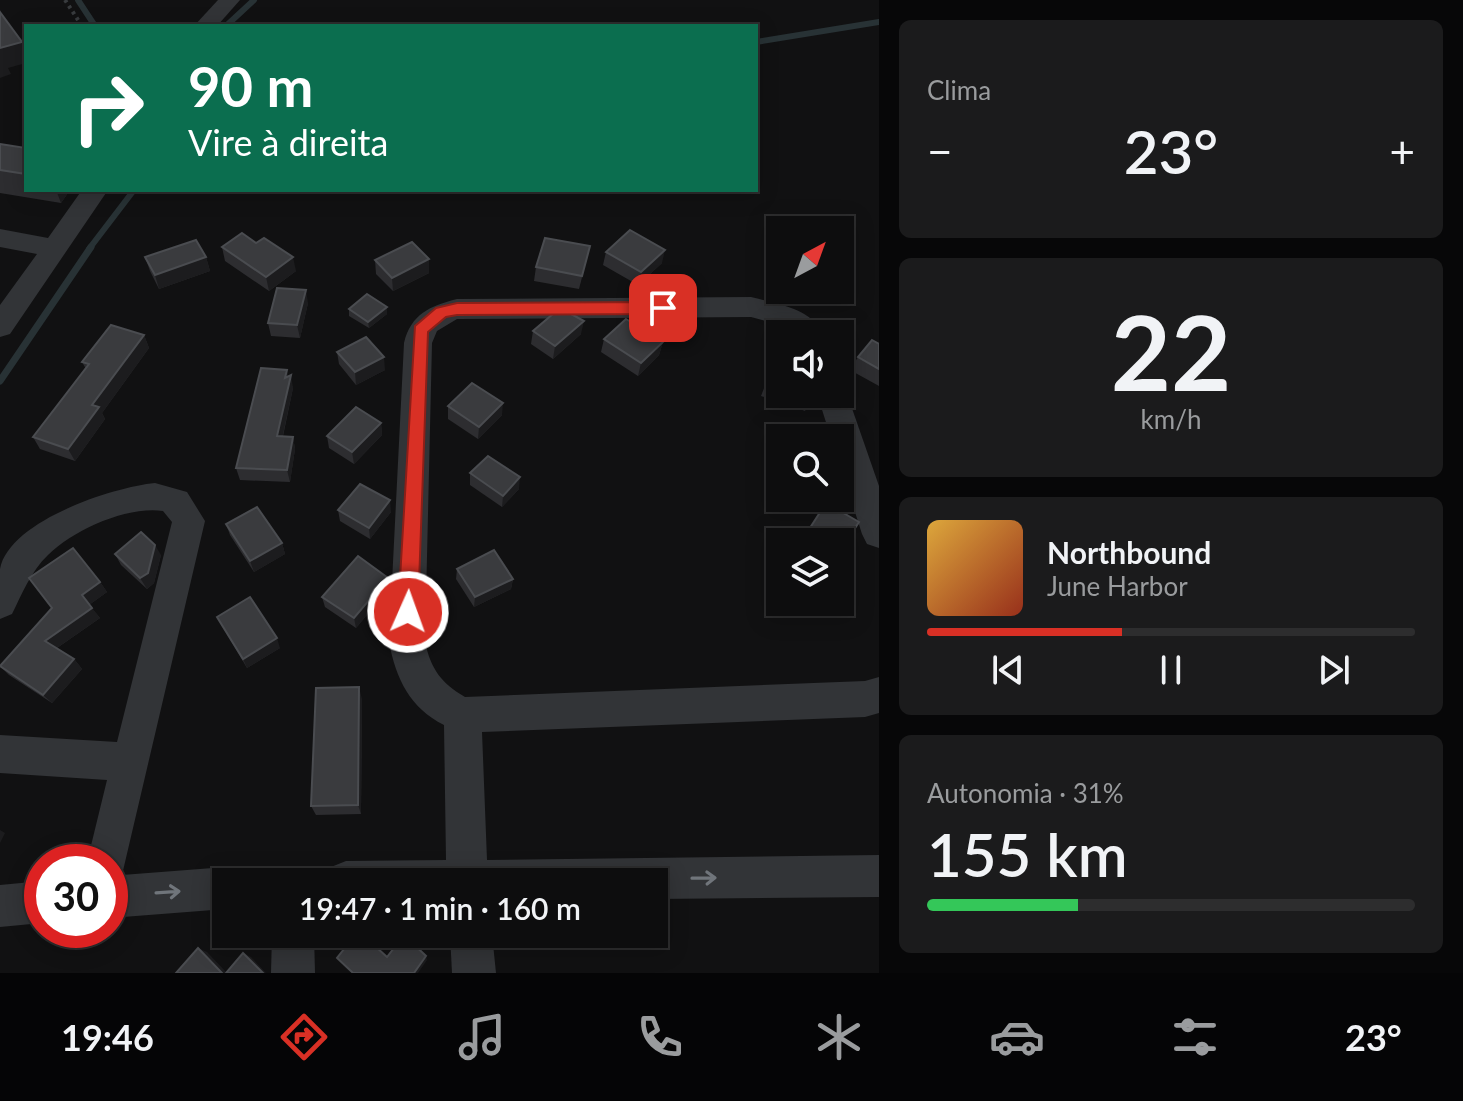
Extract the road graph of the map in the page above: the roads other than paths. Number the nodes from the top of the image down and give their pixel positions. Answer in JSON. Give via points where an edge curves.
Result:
{"nodes":[{"id":1,"x":230,"y":0,"type":"edge"},
{"id":2,"x":207,"y":24,"type":"edge"},
{"id":3,"x":94,"y":192,"type":"edge"},
{"id":4,"x":0,"y":238,"type":"edge"},
{"id":5,"x":55,"y":248,"type":"junction"},
{"id":6,"x":793,"y":320,"type":"edge"},
{"id":7,"x":0,"y":327,"type":"edge"},
{"id":8,"x":837,"y":408,"type":"edge"},
{"id":9,"x":879,"y":534,"type":"edge"},
{"id":10,"x":0,"y":603,"type":"edge"},
{"id":11,"x":879,"y":695,"type":"edge"},
{"id":12,"x":463,"y":715,"type":"junction"},
{"id":13,"x":0,"y":754,"type":"edge"},
{"id":14,"x":131,"y":762,"type":"junction"},
{"id":15,"x":111,"y":844,"type":"edge"},
{"id":16,"x":467,"y":868,"type":"edge"},
{"id":17,"x":879,"y":876,"type":"edge"},
{"id":18,"x":668,"y":879,"type":"edge"},
{"id":19,"x":212,"y":889,"type":"edge"},
{"id":20,"x":128,"y":896,"type":"edge"},
{"id":21,"x":24,"y":904,"type":"edge"},
{"id":22,"x":0,"y":906,"type":"edge"},
{"id":23,"x":293,"y":948,"type":"edge"},
{"id":24,"x":472,"y":948,"type":"edge"},
{"id":25,"x":293,"y":973,"type":"edge"},
{"id":26,"x":474,"y":973,"type":"edge"}],
"edges":[{"from":1,"to":2,"type":"street"},
{"from":3,"to":5,"type":"street"},
{"from":4,"to":5,"type":"street"},
{"from":5,"to":7,"type":"street"},
{"from":6,"to":12,"type":"street","via":[[751,307],[457,309],[441,312],[420,330],[407,642],[418,683],[438,703]]},
{"from":8,"to":9,"type":"street"},
{"from":10,"to":14,"type":"street","via":[[24,560],[56,531],[147,495],[169,498],[182,508],[189,521]]},
{"from":11,"to":12,"type":"street"},
{"from":12,"to":16,"type":"street"},
{"from":13,"to":14,"type":"street"},
{"from":14,"to":15,"type":"street"},
{"from":18,"to":17,"type":"street","one_way":true},
{"from":20,"to":19,"type":"street","one_way":true},
{"from":21,"to":22,"type":"street"},
{"from":23,"to":25,"type":"street"},
{"from":24,"to":26,"type":"street"}]}
